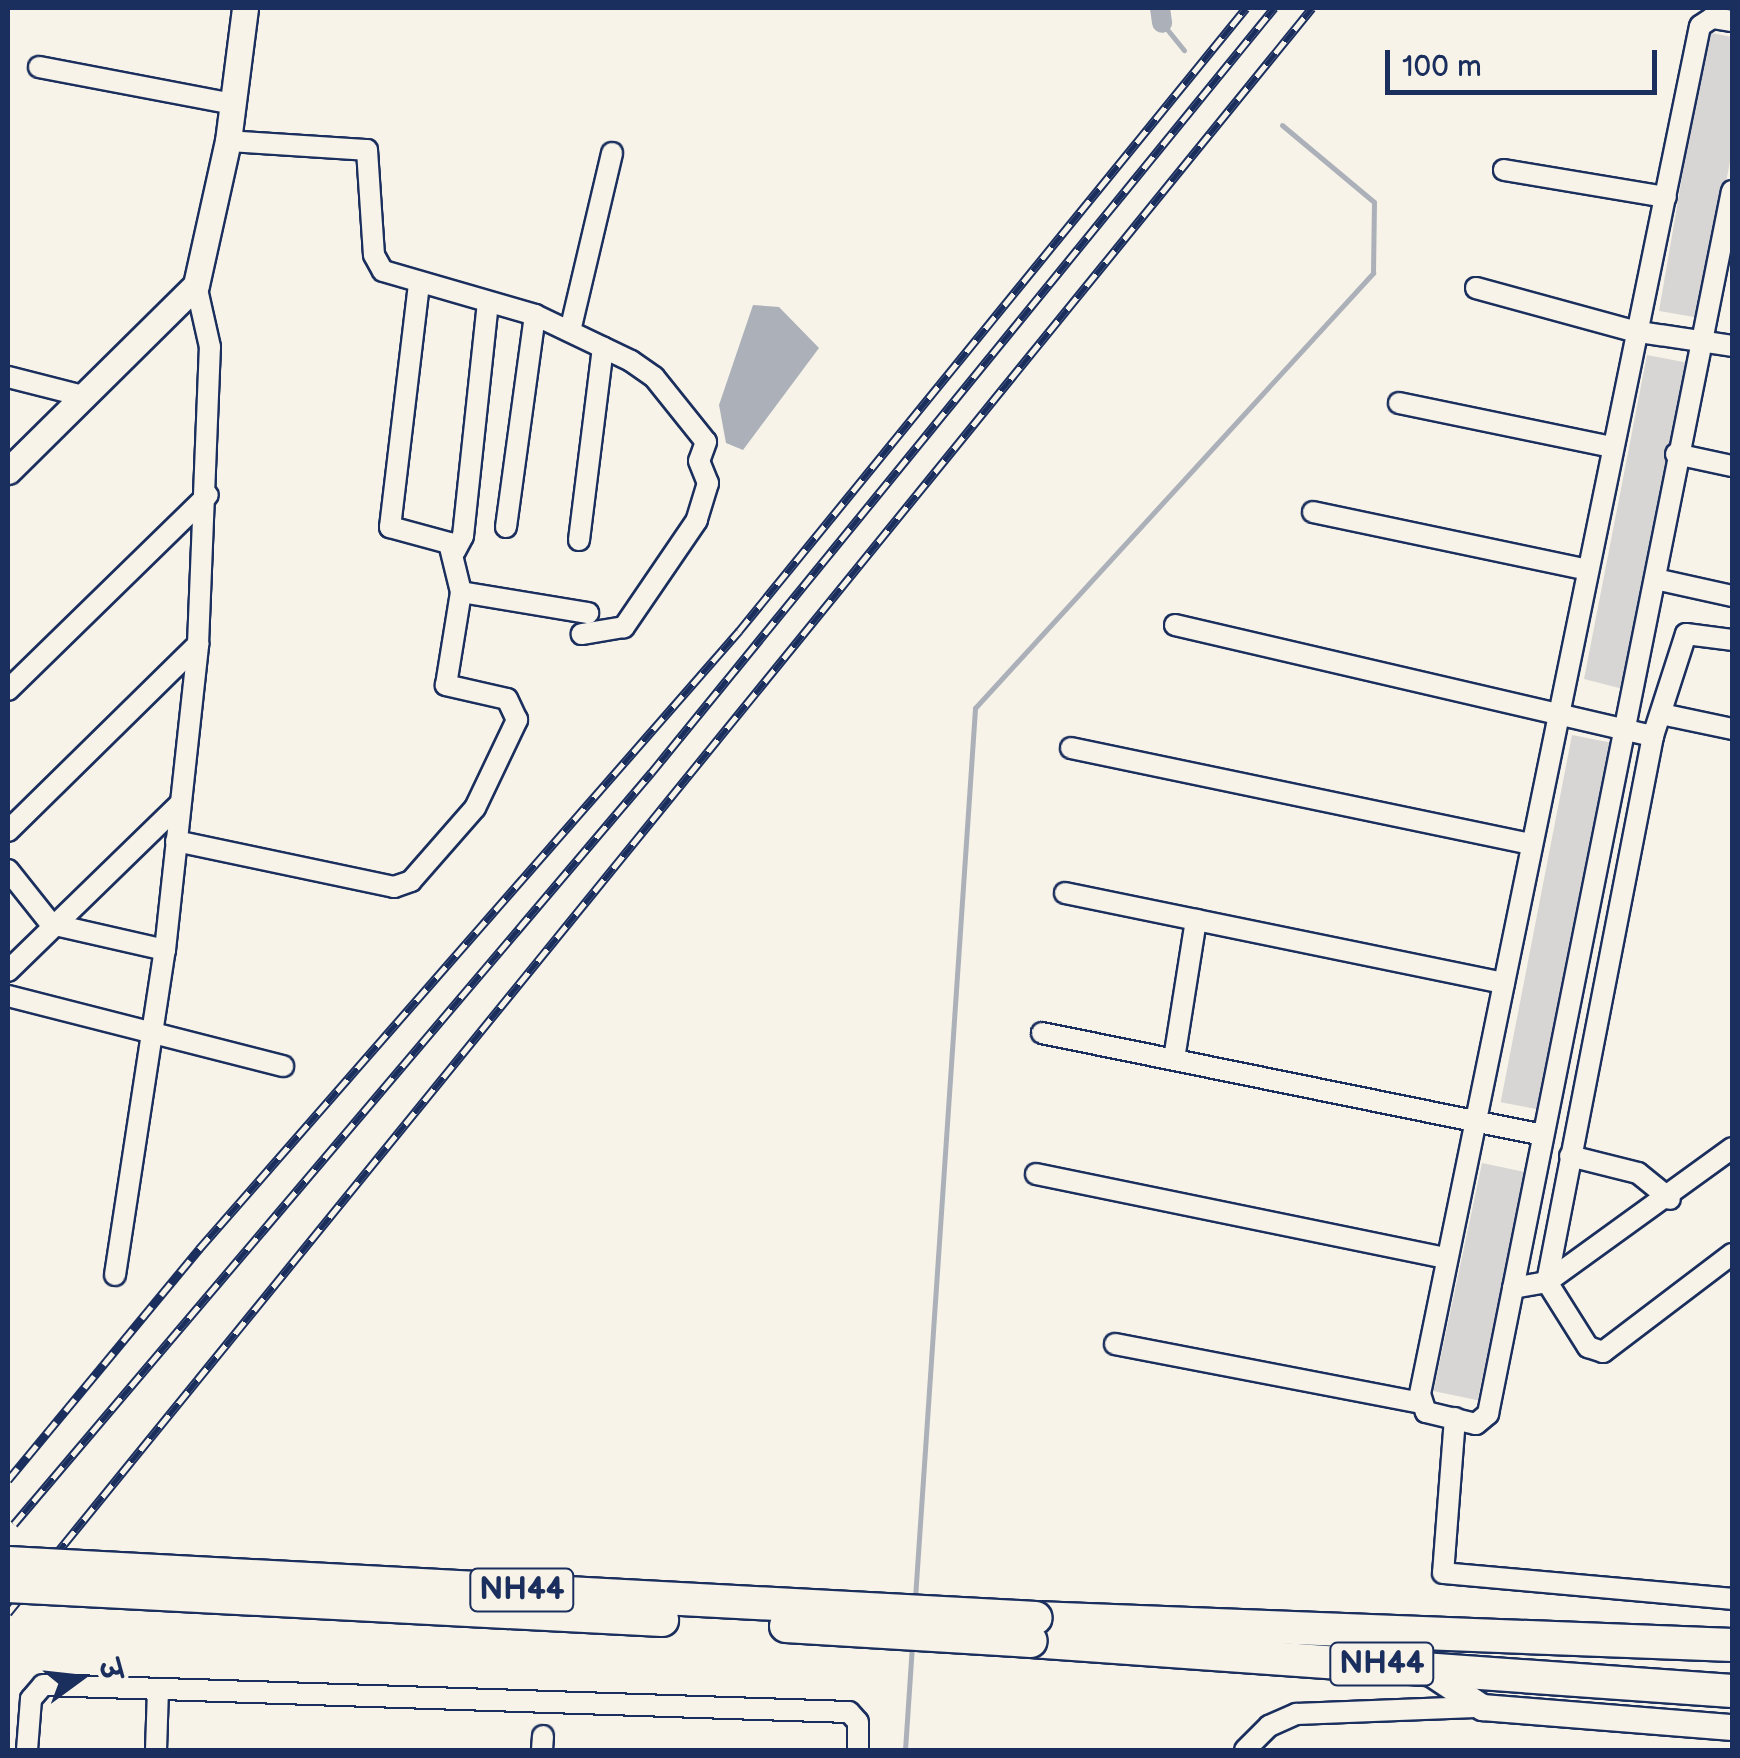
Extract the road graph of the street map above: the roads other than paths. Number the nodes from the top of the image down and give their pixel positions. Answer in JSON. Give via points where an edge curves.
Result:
{"nodes":[{"id":1,"x":245,"y":8,"type":"edge"},
{"id":2,"x":1719,"y":16,"type":"edge"},
{"id":3,"x":39,"y":68,"type":"dead end"},
{"id":4,"x":232,"y":104,"type":"junction"},
{"id":5,"x":228,"y":141,"type":"junction"},
{"id":6,"x":612,"y":153,"type":"dead end"},
{"id":7,"x":1504,"y":170,"type":"dead end"},
{"id":8,"x":1666,"y":197,"type":"junction"},
{"id":9,"x":1731,"y":204,"type":"edge"},
{"id":10,"x":419,"y":284,"type":"junction"},
{"id":11,"x":196,"y":286,"type":"junction"},
{"id":12,"x":1476,"y":288,"type":"dead end"},
{"id":13,"x":488,"y":302,"type":"junction"},
{"id":14,"x":535,"y":314,"type":"junction"},
{"id":15,"x":570,"y":331,"type":"junction"},
{"id":16,"x":1633,"y":331,"type":"junction"},
{"id":17,"x":1704,"y":341,"type":"junction"},
{"id":18,"x":1732,"y":346,"type":"edge"},
{"id":19,"x":603,"y":348,"type":"junction"},
{"id":20,"x":8,"y":377,"type":"edge"},
{"id":21,"x":83,"y":396,"type":"junction"},
{"id":22,"x":1400,"y":403,"type":"dead end"},
{"id":23,"x":1611,"y":447,"type":"junction"},
{"id":24,"x":1676,"y":454,"type":"junction"},
{"id":25,"x":1732,"y":466,"type":"edge"},
{"id":26,"x":8,"y":470,"type":"edge"},
{"id":27,"x":208,"y":495,"type":"junction"},
{"id":28,"x":1312,"y":512,"type":"dead end"},
{"id":29,"x":506,"y":527,"type":"dead end"},
{"id":30,"x":579,"y":540,"type":"dead end"},
{"id":31,"x":455,"y":550,"type":"junction"},
{"id":32,"x":1588,"y":570,"type":"junction"},
{"id":33,"x":1654,"y":579,"type":"junction"},
{"id":34,"x":461,"y":592,"type":"junction"},
{"id":35,"x":1732,"y":596,"type":"edge"},
{"id":36,"x":1175,"y":625,"type":"dead end"},
{"id":37,"x":1732,"y":640,"type":"edge"},
{"id":38,"x":198,"y":644,"type":"junction"},
{"id":39,"x":8,"y":690,"type":"edge"},
{"id":40,"x":1559,"y":711,"type":"junction"},
{"id":41,"x":1661,"y":714,"type":"junction"},
{"id":42,"x":1624,"y":726,"type":"junction"},
{"id":43,"x":1732,"y":730,"type":"edge"},
{"id":44,"x":1652,"y":736,"type":"junction"},
{"id":45,"x":1072,"y":748,"type":"dead end"},
{"id":46,"x":180,"y":804,"type":"junction"},
{"id":47,"x":8,"y":830,"type":"edge"},
{"id":48,"x":176,"y":841,"type":"junction"},
{"id":49,"x":1529,"y":844,"type":"junction"},
{"id":50,"x":8,"y":870,"type":"edge"},
{"id":51,"x":1066,"y":893,"type":"dead end"},
{"id":52,"x":1196,"y":920,"type":"junction"},
{"id":53,"x":52,"y":924,"type":"junction"},
{"id":54,"x":165,"y":950,"type":"junction"},
{"id":55,"x":8,"y":971,"type":"edge"},
{"id":56,"x":1504,"y":984,"type":"junction"},
{"id":57,"x":8,"y":996,"type":"edge"},
{"id":58,"x":1042,"y":1033,"type":"dead end"},
{"id":59,"x":149,"y":1037,"type":"junction"},
{"id":60,"x":1174,"y":1059,"type":"junction"},
{"id":61,"x":283,"y":1066,"type":"dead end"},
{"id":62,"x":1477,"y":1121,"type":"junction"},
{"id":63,"x":1543,"y":1134,"type":"junction"},
{"id":64,"x":1732,"y":1148,"type":"edge"},
{"id":65,"x":1570,"y":1156,"type":"junction"},
{"id":66,"x":1036,"y":1174,"type":"dead end"},
{"id":67,"x":1670,"y":1199,"type":"junction"},
{"id":68,"x":1732,"y":1254,"type":"edge"},
{"id":69,"x":1446,"y":1258,"type":"junction"},
{"id":70,"x":115,"y":1275,"type":"dead end"},
{"id":71,"x":1547,"y":1282,"type":"junction"},
{"id":72,"x":1513,"y":1288,"type":"junction"},
{"id":73,"x":1114,"y":1344,"type":"dead end"},
{"id":74,"x":1420,"y":1403,"type":"junction"},
{"id":75,"x":1455,"y":1418,"type":"junction"},
{"id":76,"x":8,"y":1562,"type":"edge"},
{"id":77,"x":8,"y":1586,"type":"edge"},
{"id":78,"x":1732,"y":1599,"type":"edge"},
{"id":79,"x":1033,"y":1630,"type":"junction"},
{"id":80,"x":1732,"y":1646,"type":"edge"},
{"id":81,"x":1423,"y":1667,"type":"junction"},
{"id":82,"x":158,"y":1689,"type":"junction"},
{"id":83,"x":1732,"y":1691,"type":"edge"},
{"id":84,"x":1482,"y":1708,"type":"junction"},
{"id":85,"x":1732,"y":1727,"type":"edge"},
{"id":86,"x":27,"y":1750,"type":"edge"},
{"id":87,"x":156,"y":1750,"type":"edge"},
{"id":88,"x":858,"y":1750,"type":"edge"},
{"id":89,"x":1245,"y":1750,"type":"edge"}],
"edges":[{"from":1,"to":4,"type":"street"},
{"from":2,"to":8,"type":"street","via":[[1700,26]]},
{"from":3,"to":4,"type":"street"},
{"from":4,"to":5,"type":"street"},
{"from":5,"to":10,"type":"street","via":[[367,150],[376,263],[393,277]]},
{"from":5,"to":11,"type":"street"},
{"from":6,"to":15,"type":"street"},
{"from":7,"to":8,"type":"street"},
{"from":8,"to":16,"type":"street"},
{"from":9,"to":17,"type":"street"},
{"from":10,"to":13,"type":"street"},
{"from":10,"to":31,"type":"street","via":[[389,522],[393,530]]},
{"from":11,"to":21,"type":"street"},
{"from":11,"to":27,"type":"street","via":[[210,347]]},
{"from":12,"to":16,"type":"street"},
{"from":13,"to":14,"type":"street"},
{"from":13,"to":31,"type":"street","via":[[464,536]]},
{"from":14,"to":15,"type":"street"},
{"from":14,"to":29,"type":"street"},
{"from":15,"to":19,"type":"street"},
{"from":16,"to":17,"type":"street"},
{"from":16,"to":23,"type":"street"},
{"from":17,"to":18,"type":"street"},
{"from":17,"to":24,"type":"street"},
{"from":19,"to":30,"type":"street"},
{"from":19,"to":34,"type":"street","via":[[654,377],[706,442],[699,462],[708,483],[697,520],[624,627]]},
{"from":20,"to":21,"type":"street"},
{"from":21,"to":26,"type":"street"},
{"from":22,"to":23,"type":"street"},
{"from":23,"to":32,"type":"street"},
{"from":24,"to":25,"type":"street"},
{"from":24,"to":33,"type":"street"},
{"from":27,"to":38,"type":"street"},
{"from":27,"to":39,"type":"street"},
{"from":28,"to":32,"type":"street"},
{"from":31,"to":34,"type":"street"},
{"from":32,"to":40,"type":"street"},
{"from":33,"to":35,"type":"street"},
{"from":33,"to":42,"type":"street"},
{"from":34,"to":48,"type":"street","via":[[446,685],[507,699],[517,720],[474,808],[411,881],[394,887]]},
{"from":36,"to":40,"type":"street"},
{"from":37,"to":41,"type":"street","via":[[1686,634]]},
{"from":38,"to":46,"type":"street"},
{"from":38,"to":47,"type":"street"},
{"from":40,"to":42,"type":"street"},
{"from":40,"to":49,"type":"street"},
{"from":41,"to":43,"type":"street"},
{"from":41,"to":44,"type":"street"},
{"from":42,"to":44,"type":"street"},
{"from":42,"to":63,"type":"street"},
{"from":44,"to":65,"type":"street"},
{"from":45,"to":49,"type":"street"},
{"from":46,"to":48,"type":"street"},
{"from":46,"to":53,"type":"street"},
{"from":48,"to":54,"type":"street"},
{"from":49,"to":56,"type":"street"},
{"from":50,"to":53,"type":"street"},
{"from":51,"to":52,"type":"street"},
{"from":52,"to":56,"type":"street"},
{"from":52,"to":60,"type":"street"},
{"from":53,"to":54,"type":"street"},
{"from":53,"to":55,"type":"street"},
{"from":54,"to":59,"type":"street"},
{"from":56,"to":62,"type":"street"},
{"from":57,"to":59,"type":"street"},
{"from":58,"to":60,"type":"street"},
{"from":59,"to":61,"type":"street"},
{"from":59,"to":70,"type":"street"},
{"from":60,"to":62,"type":"street"},
{"from":62,"to":63,"type":"street"},
{"from":62,"to":69,"type":"street"},
{"from":63,"to":72,"type":"street"},
{"from":64,"to":67,"type":"street"},
{"from":65,"to":67,"type":"street","via":[[1638,1173]]},
{"from":65,"to":71,"type":"street"},
{"from":66,"to":69,"type":"street"},
{"from":67,"to":71,"type":"street"},
{"from":68,"to":71,"type":"street","via":[[1603,1352],[1588,1347]]},
{"from":69,"to":74,"type":"street"},
{"from":71,"to":72,"type":"street"},
{"from":72,"to":75,"type":"street","via":[[1488,1414],[1476,1424]]},
{"from":73,"to":74,"type":"street"},
{"from":74,"to":75,"type":"street","via":[[1426,1412]]},
{"from":75,"to":78,"type":"street","via":[[1443,1573]]},
{"from":76,"to":79,"type":"highway","number":"NH44","bridge":true},
{"from":77,"to":79,"type":"highway","number":"NH44","bridge":true},
{"from":79,"to":80,"type":"highway","number":"NH44"},
{"from":79,"to":81,"type":"highway","number":"NH44"},
{"from":81,"to":83,"type":"highway","number":"NH44"},
{"from":81,"to":84,"type":"street"},
{"from":82,"to":86,"type":"street","via":[[37,1688]]},
{"from":82,"to":87,"type":"street"},
{"from":82,"to":88,"type":"street","via":[[850,1712],[858,1722]]},
{"from":84,"to":85,"type":"street"},
{"from":84,"to":89,"type":"street","via":[[1296,1714],[1269,1726]]}]}
